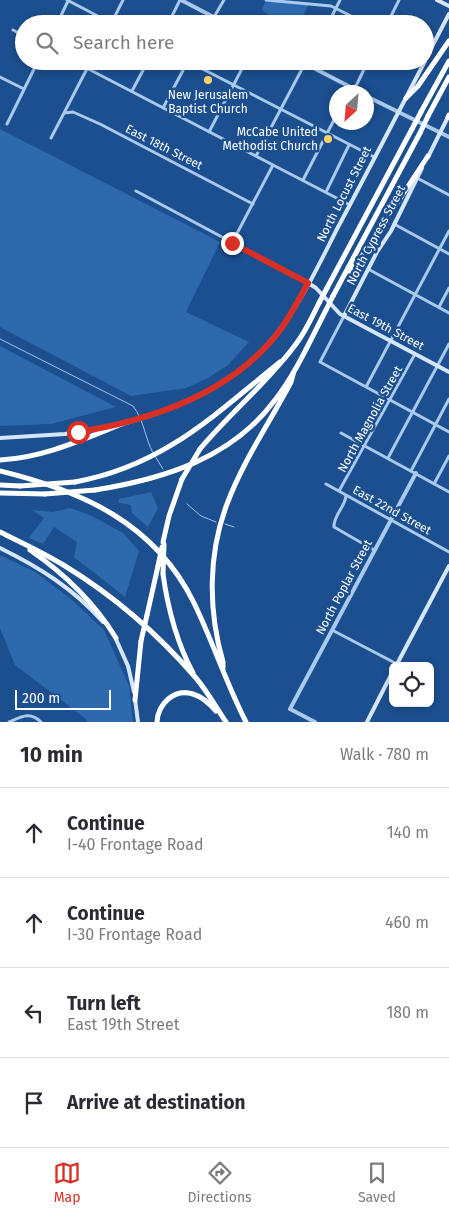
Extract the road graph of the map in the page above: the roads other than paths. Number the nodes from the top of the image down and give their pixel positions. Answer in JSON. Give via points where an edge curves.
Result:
{"nodes":[{"id":1,"x":68,"y":0,"type":"edge"},
{"id":2,"x":123,"y":0,"type":"edge"},
{"id":3,"x":181,"y":0,"type":"edge"},
{"id":4,"x":224,"y":0,"type":"edge"},
{"id":5,"x":266,"y":0,"type":"edge"},
{"id":6,"x":340,"y":0,"type":"edge"},
{"id":7,"x":399,"y":0,"type":"edge"},
{"id":8,"x":437,"y":0,"type":"edge"},
{"id":9,"x":449,"y":6,"type":"edge"},
{"id":10,"x":336,"y":9,"type":"junction"},
{"id":11,"x":449,"y":14,"type":"edge"},
{"id":12,"x":60,"y":15,"type":"edge"},
{"id":13,"x":97,"y":15,"type":"edge"},
{"id":14,"x":116,"y":15,"type":"edge"},
{"id":15,"x":173,"y":15,"type":"edge"},
{"id":16,"x":211,"y":15,"type":"edge"},
{"id":17,"x":214,"y":15,"type":"edge"},
{"id":18,"x":333,"y":15,"type":"edge"},
{"id":19,"x":348,"y":15,"type":"edge"},
{"id":20,"x":392,"y":15,"type":"edge"},
{"id":21,"x":434,"y":41,"type":"edge"},
{"id":22,"x":449,"y":41,"type":"edge"},
{"id":23,"x":449,"y":61,"type":"edge"},
{"id":24,"x":434,"y":63,"type":"edge"},
{"id":25,"x":34,"y":70,"type":"edge"},
{"id":26,"x":87,"y":70,"type":"edge"},
{"id":27,"x":92,"y":70,"type":"edge"},
{"id":28,"x":143,"y":70,"type":"edge"},
{"id":29,"x":183,"y":70,"type":"edge"},
{"id":30,"x":205,"y":70,"type":"edge"},
{"id":31,"x":242,"y":70,"type":"edge"},
{"id":32,"x":301,"y":70,"type":"edge"},
{"id":33,"x":319,"y":70,"type":"edge"},
{"id":34,"x":364,"y":70,"type":"edge"},
{"id":35,"x":420,"y":70,"type":"edge"},
{"id":36,"x":429,"y":70,"type":"edge"},
{"id":37,"x":0,"y":77,"type":"edge"},
{"id":38,"x":449,"y":77,"type":"edge"},
{"id":39,"x":234,"y":85,"type":"junction"},
{"id":40,"x":342,"y":85,"type":"edge"},
{"id":41,"x":356,"y":85,"type":"edge"},
{"id":42,"x":24,"y":89,"type":"junction"},
{"id":43,"x":132,"y":92,"type":"junction"},
{"id":44,"x":406,"y":98,"type":"junction"},
{"id":45,"x":374,"y":100,"type":"edge"},
{"id":46,"x":163,"y":108,"type":"junction"},
{"id":47,"x":280,"y":110,"type":"junction"},
{"id":48,"x":399,"y":112,"type":"junction"},
{"id":49,"x":64,"y":113,"type":"junction"},
{"id":50,"x":449,"y":116,"type":"edge"},
{"id":51,"x":7,"y":124,"type":"dead end"},
{"id":52,"x":329,"y":130,"type":"edge"},
{"id":53,"x":209,"y":132,"type":"junction"},
{"id":54,"x":440,"y":132,"type":"junction"},
{"id":55,"x":327,"y":134,"type":"junction"},
{"id":56,"x":449,"y":137,"type":"edge"},
{"id":57,"x":51,"y":138,"type":"dead end"},
{"id":58,"x":349,"y":144,"type":"junction"},
{"id":59,"x":256,"y":156,"type":"junction"},
{"id":60,"x":428,"y":156,"type":"junction"},
{"id":61,"x":374,"y":157,"type":"junction"},
{"id":62,"x":273,"y":165,"type":"junction"},
{"id":63,"x":417,"y":178,"type":"junction"},
{"id":64,"x":303,"y":180,"type":"junction"},
{"id":65,"x":136,"y":191,"type":"dead end"},
{"id":66,"x":326,"y":192,"type":"junction"},
{"id":67,"x":449,"y":195,"type":"edge"},
{"id":68,"x":253,"y":204,"type":"junction"},
{"id":69,"x":350,"y":204,"type":"junction"},
{"id":70,"x":394,"y":224,"type":"junction"},
{"id":71,"x":449,"y":231,"type":"edge"},
{"id":72,"x":232,"y":243,"type":"junction"},
{"id":73,"x":439,"y":249,"type":"junction"},
{"id":74,"x":449,"y":254,"type":"edge"},
{"id":75,"x":368,"y":269,"type":"junction"},
{"id":76,"x":308,"y":283,"type":"junction"},
{"id":77,"x":339,"y":284,"type":"junction"},
{"id":78,"x":449,"y":288,"type":"edge"},
{"id":79,"x":415,"y":294,"type":"junction"},
{"id":80,"x":439,"y":307,"type":"junction"},
{"id":81,"x":449,"y":312,"type":"edge"},
{"id":82,"x":344,"y":316,"type":"junction"},
{"id":83,"x":390,"y":341,"type":"junction"},
{"id":84,"x":449,"y":344,"type":"edge"},
{"id":85,"x":415,"y":354,"type":"junction"},
{"id":86,"x":280,"y":362,"type":"junction"},
{"id":87,"x":437,"y":366,"type":"junction"},
{"id":88,"x":294,"y":371,"type":"junction"},
{"id":89,"x":449,"y":372,"type":"edge"},
{"id":90,"x":366,"y":387,"type":"junction"},
{"id":91,"x":449,"y":399,"type":"edge"},
{"id":92,"x":390,"y":400,"type":"junction"},
{"id":93,"x":412,"y":412,"type":"junction"},
{"id":94,"x":127,"y":422,"type":"junction"},
{"id":95,"x":435,"y":425,"type":"junction"},
{"id":96,"x":449,"y":432,"type":"edge"},
{"id":97,"x":341,"y":433,"type":"dead end"},
{"id":98,"x":0,"y":438,"type":"edge"},
{"id":99,"x":365,"y":446,"type":"junction"},
{"id":100,"x":449,"y":456,"type":"edge"},
{"id":101,"x":388,"y":458,"type":"junction"},
{"id":102,"x":0,"y":460,"type":"edge"},
{"id":103,"x":0,"y":471,"type":"edge"},
{"id":104,"x":411,"y":471,"type":"junction"},
{"id":105,"x":416,"y":473,"type":"junction"},
{"id":106,"x":326,"y":484,"type":"dead end"},
{"id":107,"x":434,"y":484,"type":"junction"},
{"id":108,"x":0,"y":485,"type":"edge"},
{"id":109,"x":340,"y":492,"type":"junction"},
{"id":110,"x":449,"y":492,"type":"edge"},
{"id":111,"x":0,"y":493,"type":"edge"},
{"id":112,"x":346,"y":495,"type":"junction"},
{"id":113,"x":391,"y":520,"type":"junction"},
{"id":114,"x":0,"y":532,"type":"edge"},
{"id":115,"x":13,"y":539,"type":"junction"},
{"id":116,"x":164,"y":541,"type":"junction"},
{"id":117,"x":0,"y":548,"type":"edge"},
{"id":118,"x":374,"y":550,"type":"junction"},
{"id":119,"x":449,"y":552,"type":"edge"},
{"id":120,"x":448,"y":569,"type":"edge"},
{"id":121,"x":332,"y":630,"type":"junction"},
{"id":122,"x":116,"y":638,"type":"junction"},
{"id":123,"x":391,"y":662,"type":"edge"},
{"id":124,"x":398,"y":662,"type":"edge"},
{"id":125,"x":223,"y":671,"type":"junction"},
{"id":126,"x":196,"y":678,"type":"junction"},
{"id":127,"x":389,"y":679,"type":"edge"},
{"id":128,"x":135,"y":700,"type":"junction"},
{"id":129,"x":226,"y":721,"type":"edge"},
{"id":130,"x":9,"y":722,"type":"edge"},
{"id":131,"x":41,"y":722,"type":"edge"},
{"id":132,"x":138,"y":722,"type":"edge"},
{"id":133,"x":157,"y":722,"type":"edge"},
{"id":134,"x":246,"y":722,"type":"edge"},
{"id":135,"x":314,"y":722,"type":"edge"},
{"id":136,"x":367,"y":722,"type":"edge"}],
"edges":[{"from":1,"to":12,"type":"street"},
{"from":1,"to":13,"type":"street"},
{"from":2,"to":14,"type":"street"},
{"from":3,"to":15,"type":"street"},
{"from":3,"to":16,"type":"street"},
{"from":4,"to":17,"type":"street"},
{"from":5,"to":10,"type":"street","via":[[329,5]]},
{"from":6,"to":10,"type":"street"},
{"from":7,"to":20,"type":"street"},
{"from":8,"to":9,"type":"main road"},
{"from":10,"to":18,"type":"street"},
{"from":10,"to":19,"type":"street"},
{"from":11,"to":21,"type":"main road","name":"North Locust Street"},
{"from":22,"to":24,"type":"highway"},
{"from":23,"to":86,"type":"highway","bridge":true,"via":[[319,303],[297,342]]},
{"from":25,"to":42,"type":"street"},
{"from":26,"to":49,"type":"street"},
{"from":27,"to":43,"type":"street"},
{"from":28,"to":43,"type":"street"},
{"from":29,"to":46,"type":"street"},
{"from":30,"to":39,"type":"street"},
{"from":31,"to":39,"type":"street"},
{"from":32,"to":47,"type":"street"},
{"from":33,"to":40,"type":"street"},
{"from":34,"to":41,"type":"street"},
{"from":35,"to":44,"type":"main road","name":"North Locust Street"},
{"from":36,"to":44,"type":"highway"},
{"from":37,"to":42,"type":"street"},
{"from":38,"to":77,"type":"highway","bridge":true},
{"from":39,"to":47,"type":"street"},
{"from":39,"to":53,"type":"street"},
{"from":42,"to":51,"type":"street"},
{"from":43,"to":46,"type":"street"},
{"from":44,"to":48,"type":"main road","name":"North Locust Street"},
{"from":45,"to":48,"type":"street"},
{"from":46,"to":53,"type":"street"},
{"from":47,"to":55,"type":"street"},
{"from":47,"to":59,"type":"street"},
{"from":48,"to":54,"type":"street"},
{"from":48,"to":61,"type":"main road","name":"North Locust Street"},
{"from":49,"to":57,"type":"street"},
{"from":49,"to":68,"type":"street","name":"East 18th Street","via":[[73,112],[100,124]]},
{"from":50,"to":54,"type":"main road","name":"North Cypress Street"},
{"from":52,"to":55,"type":"street"},
{"from":53,"to":59,"type":"street"},
{"from":54,"to":56,"type":"street"},
{"from":54,"to":60,"type":"main road","name":"North Cypress Street"},
{"from":55,"to":58,"type":"street"},
{"from":55,"to":64,"type":"street"},
{"from":58,"to":61,"type":"street"},
{"from":58,"to":66,"type":"street"},
{"from":59,"to":62,"type":"street"},
{"from":60,"to":63,"type":"main road","name":"North Cypress Street"},
{"from":60,"to":77,"type":"highway","via":[[359,261]]},
{"from":61,"to":69,"type":"main road","name":"North Locust Street"},
{"from":62,"to":64,"type":"street"},
{"from":62,"to":68,"type":"street"},
{"from":63,"to":67,"type":"street"},
{"from":63,"to":70,"type":"main road","name":"North Cypress Street"},
{"from":64,"to":66,"type":"street"},
{"from":65,"to":72,"type":"street","name":"East 19th Street"},
{"from":66,"to":69,"type":"street"},
{"from":68,"to":72,"type":"street"},
{"from":69,"to":76,"type":"main road","name":"North Locust Street"},
{"from":70,"to":73,"type":"street"},
{"from":70,"to":75,"type":"main road","name":"North Cypress Street"},
{"from":71,"to":73,"type":"street"},
{"from":72,"to":76,"type":"street","name":"East 19th Street"},
{"from":73,"to":74,"type":"street"},
{"from":73,"to":79,"type":"street"},
{"from":75,"to":79,"type":"street"},
{"from":75,"to":82,"type":"main road","name":"North Cypress Street"},
{"from":76,"to":82,"type":"main road","name":"East 19th Street"},
{"from":76,"to":94,"type":"main road","name":"North Locust Street","via":[[280,329],[244,367],[200,395]]},
{"from":77,"to":88,"type":"highway","bridge":true},
{"from":78,"to":80,"type":"street"},
{"from":79,"to":80,"type":"street"},
{"from":79,"to":83,"type":"street"},
{"from":80,"to":81,"type":"street"},
{"from":82,"to":83,"type":"main road","name":"East 19th Street"},
{"from":82,"to":90,"type":"street","name":"North Cypress Street","via":[[320,362]]},
{"from":83,"to":85,"type":"main road","name":"East 19th Street"},
{"from":83,"to":90,"type":"street"},
{"from":84,"to":87,"type":"street"},
{"from":85,"to":87,"type":"main road","name":"East 19th Street"},
{"from":85,"to":92,"type":"street","name":"North Magnolia Street"},
{"from":86,"to":108,"type":"highway","bridge":true,"via":[[189,434],[144,462],[75,482]]},
{"from":86,"to":116,"type":"highway","bridge":true,"via":[[200,449],[182,479]]},
{"from":87,"to":89,"type":"main road","name":"East 19th Street"},
{"from":87,"to":93,"type":"street"},
{"from":88,"to":111,"type":"highway","bridge":true,"via":[[262,417],[237,440],[188,466],[160,476],[96,490]]},
{"from":88,"to":125,"type":"highway","via":[[234,487],[219,532],[212,594]]},
{"from":90,"to":92,"type":"street"},
{"from":91,"to":95,"type":"street"},
{"from":92,"to":93,"type":"street"},
{"from":92,"to":99,"type":"street","name":"North Magnolia Street"},
{"from":93,"to":95,"type":"street"},
{"from":93,"to":101,"type":"street"},
{"from":94,"to":98,"type":"main road","name":"North Locust Street","via":[[65,434]]},
{"from":94,"to":102,"type":"highway","via":[[44,453]]},
{"from":95,"to":96,"type":"street"},
{"from":95,"to":104,"type":"street"},
{"from":97,"to":99,"type":"street"},
{"from":99,"to":101,"type":"street"},
{"from":99,"to":109,"type":"street","name":"North Magnolia Street"},
{"from":100,"to":107,"type":"street"},
{"from":101,"to":104,"type":"street"},
{"from":103,"to":125,"type":"highway","via":[[50,485],[96,504],[147,540],[189,592]]},
{"from":104,"to":105,"type":"street"},
{"from":105,"to":107,"type":"street"},
{"from":105,"to":113,"type":"street","name":"North Poplar Street"},
{"from":106,"to":109,"type":"street","name":"East 22nd Street"},
{"from":107,"to":110,"type":"street"},
{"from":109,"to":112,"type":"street","name":"East 22nd Street"},
{"from":112,"to":113,"type":"street","name":"East 22nd Street"},
{"from":112,"to":118,"type":"street","via":[[346,501],[333,523],[335,528]]},
{"from":113,"to":118,"type":"street","name":"North Poplar Street"},
{"from":113,"to":119,"type":"street","name":"East 22nd Street"},
{"from":114,"to":115,"type":"highway"},
{"from":115,"to":122,"type":"highway","via":[[53,566],[82,592]]},
{"from":115,"to":126,"type":"highway","via":[[64,566],[116,601],[150,630]]},
{"from":116,"to":126,"type":"highway","bridge":true,"via":[[163,574],[167,604],[181,649]]},
{"from":116,"to":128,"type":"highway","bridge":true,"via":[[141,641]]},
{"from":117,"to":122,"type":"main road","via":[[39,568],[66,587]]},
{"from":118,"to":121,"type":"street","name":"North Poplar Street"},
{"from":120,"to":124,"type":"main road"},
{"from":121,"to":123,"type":"street"},
{"from":121,"to":135,"type":"street","name":"North Poplar Street","via":[[290,709]]},
{"from":122,"to":128,"type":"main road","via":[[130,674]]},
{"from":125,"to":134,"type":"highway"},
{"from":126,"to":129,"type":"highway"},
{"from":127,"to":136,"type":"main road"},
{"from":128,"to":132,"type":"main road"},
{"from":129,"to":133,"type":"highway","via":[[202,698],[185,693],[165,701]]},
{"from":130,"to":131,"type":"street","via":[[25,715]]}]}
